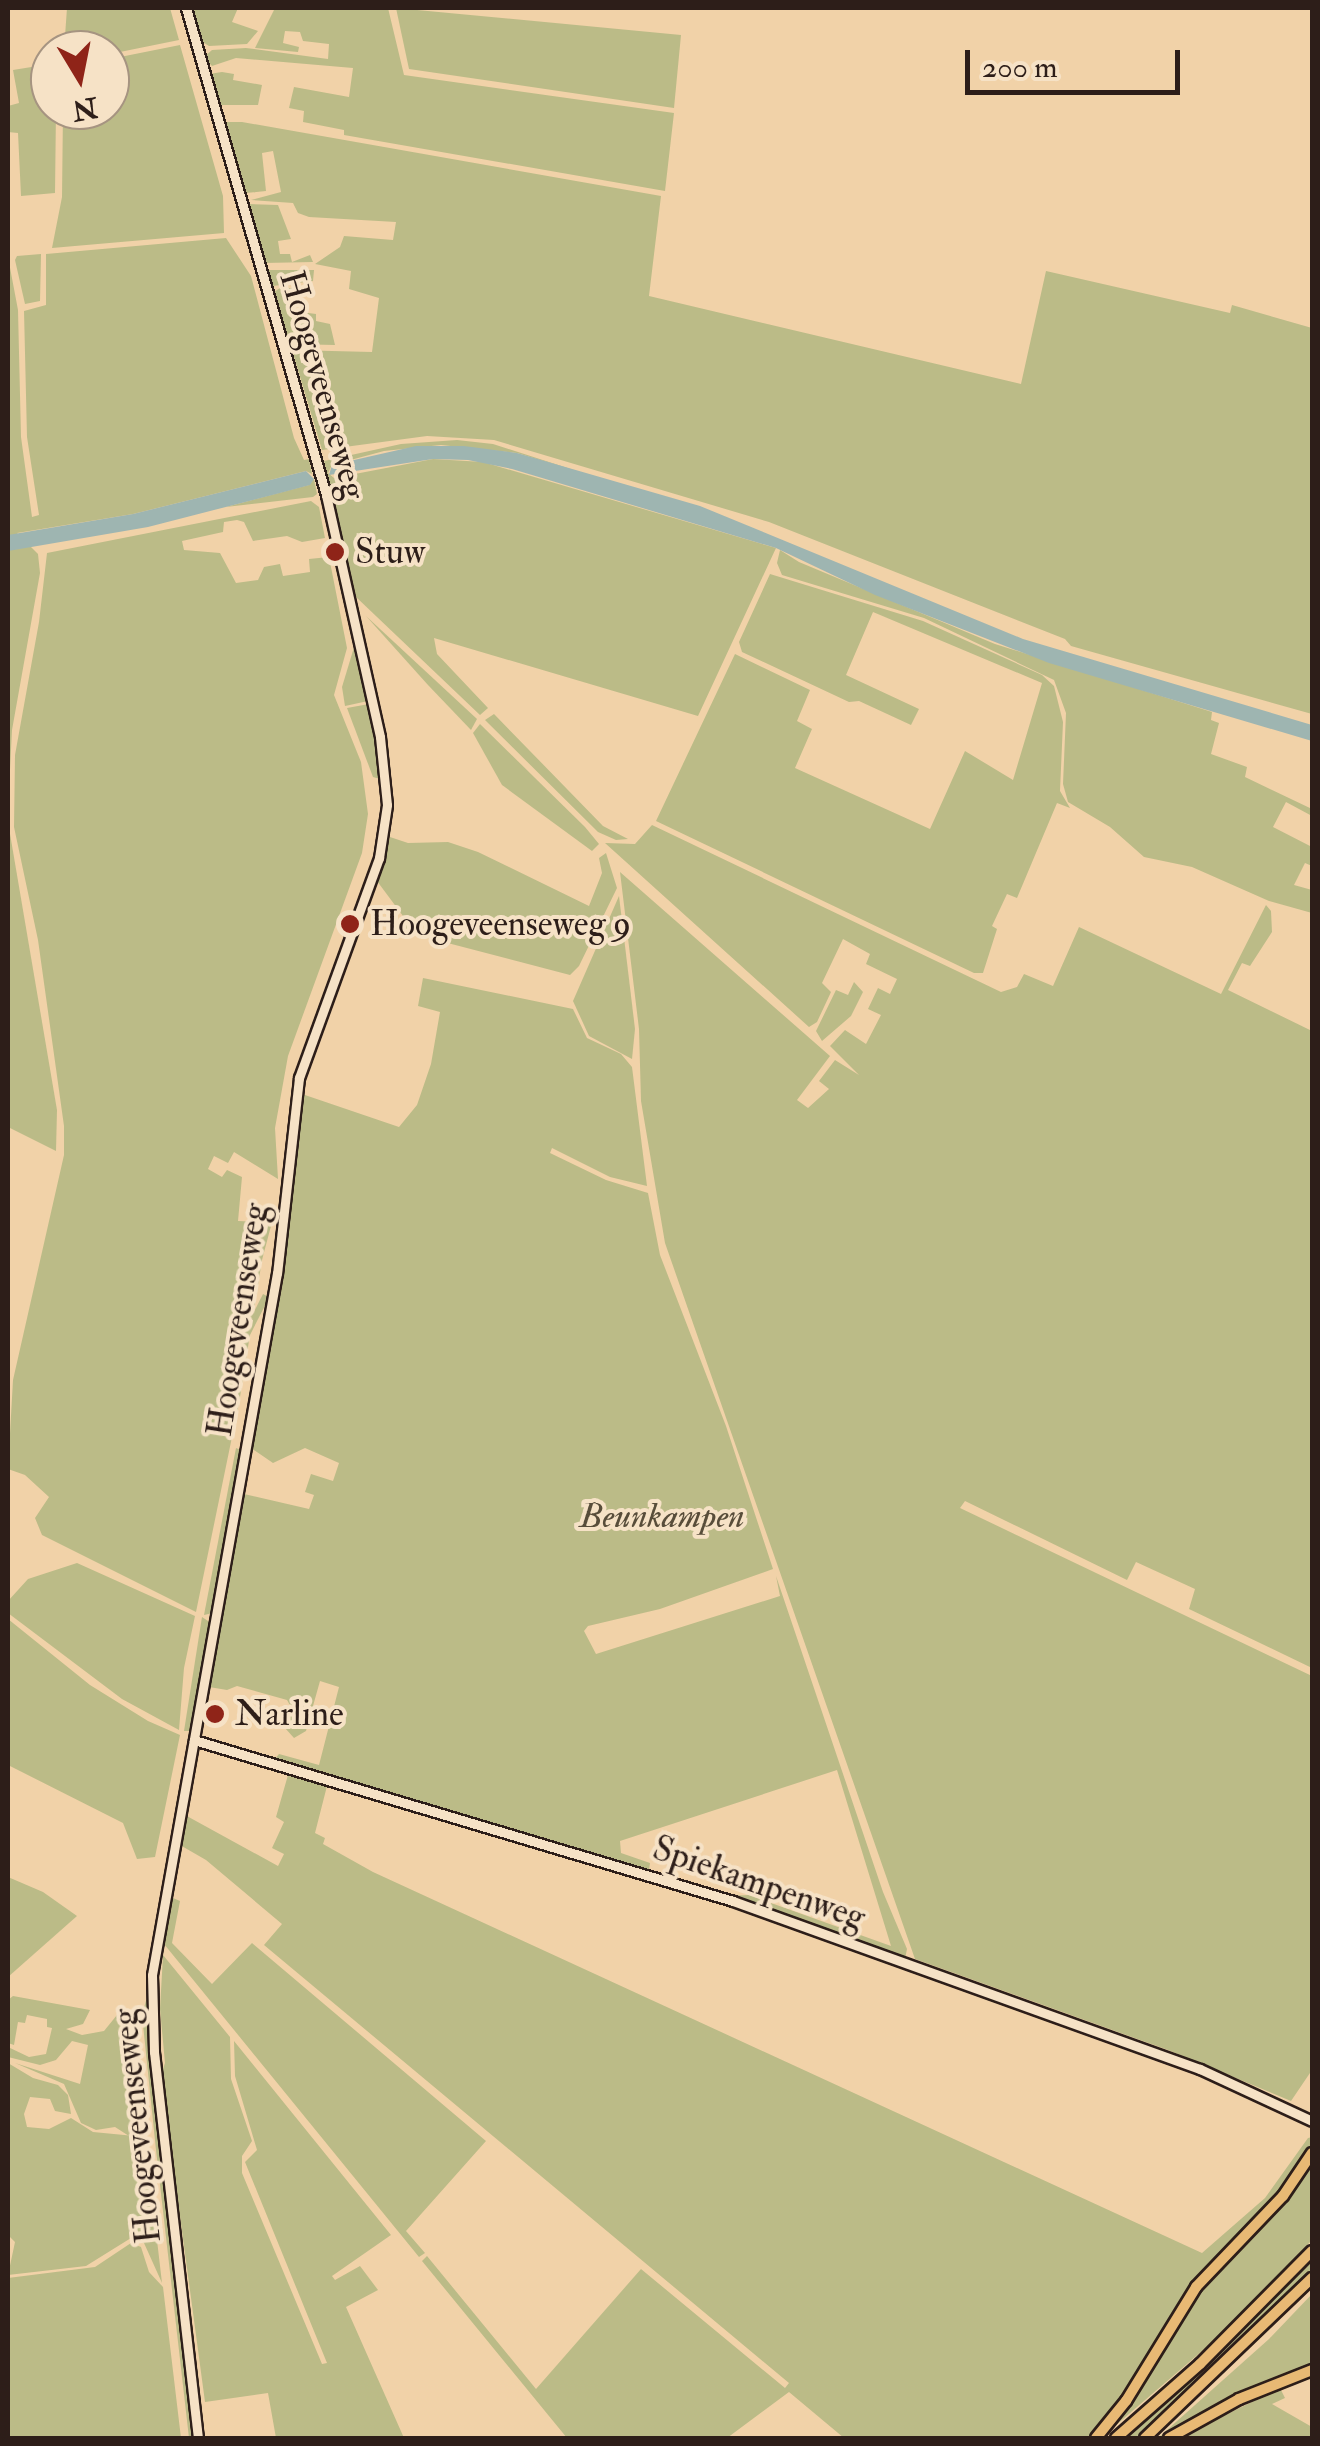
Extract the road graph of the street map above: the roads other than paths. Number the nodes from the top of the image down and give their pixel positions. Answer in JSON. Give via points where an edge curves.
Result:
{"nodes":[{"id":1,"x":186,"y":8,"type":"edge"},
{"id":2,"x":194,"y":1740,"type":"junction"},
{"id":3,"x":1312,"y":2121,"type":"edge"},
{"id":4,"x":1312,"y":2153,"type":"edge"},
{"id":5,"x":1312,"y":2251,"type":"edge"},
{"id":6,"x":1312,"y":2278,"type":"edge"},
{"id":7,"x":1312,"y":2370,"type":"edge"},
{"id":8,"x":198,"y":2438,"type":"edge"},
{"id":9,"x":1096,"y":2438,"type":"edge"},
{"id":10,"x":1116,"y":2438,"type":"edge"},
{"id":11,"x":1145,"y":2438,"type":"edge"},
{"id":12,"x":1169,"y":2438,"type":"edge"}],
"edges":[{"from":1,"to":2,"type":"main road","name":"Hoogeveenseweg","via":[[316,456],[380,736],[386,820],[372,881],[300,1078],[277,1272]]},
{"from":2,"to":3,"type":"main road","name":"Spiekampenweg","via":[[733,1901],[1200,2069]]},
{"from":2,"to":8,"type":"main road","name":"Hoogeveenseweg","via":[[150,2008]]},
{"from":4,"to":9,"type":"highway","via":[[1283,2196],[1196,2287]]},
{"from":5,"to":10,"type":"highway"},
{"from":6,"to":11,"type":"highway"},
{"from":7,"to":12,"type":"highway","via":[[1239,2399]]}]}
